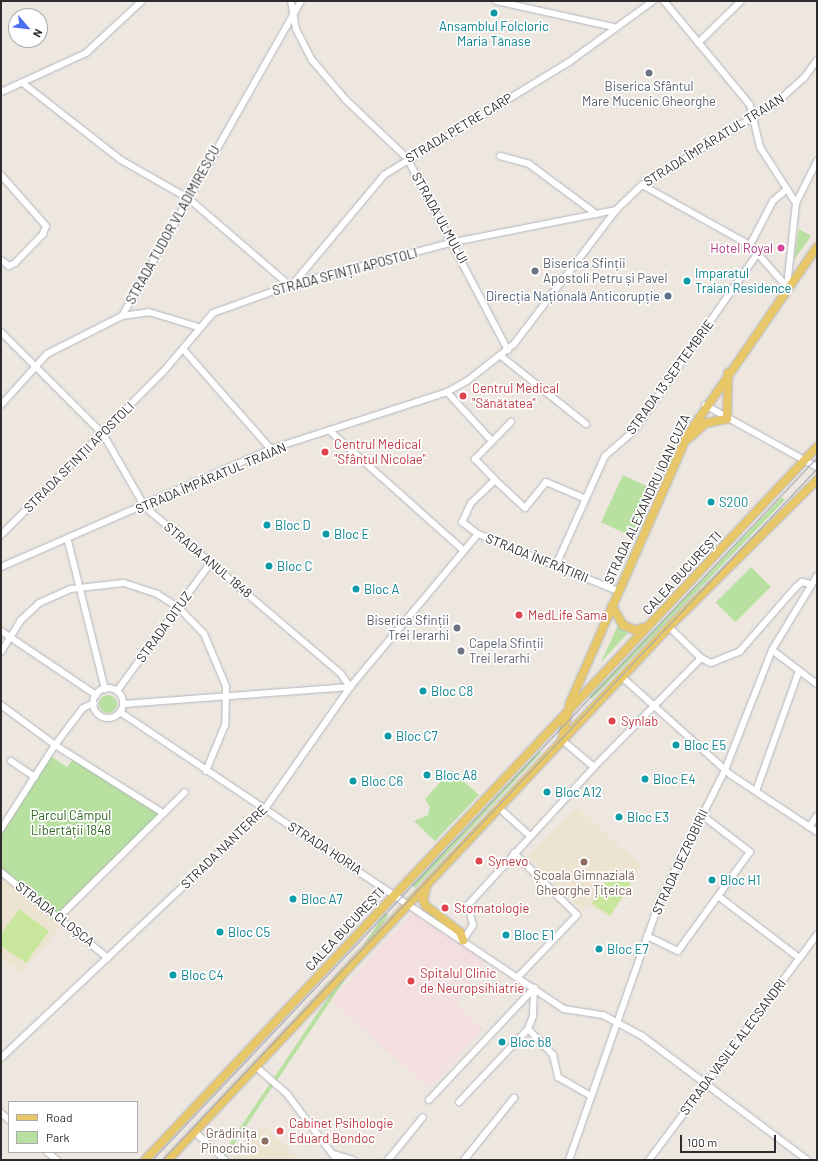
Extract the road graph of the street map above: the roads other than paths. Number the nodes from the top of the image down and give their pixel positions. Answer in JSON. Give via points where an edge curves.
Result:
{"nodes":[{"id":1,"x":142,"y":1,"type":"edge"},
{"id":2,"x":291,"y":1,"type":"edge"},
{"id":3,"x":300,"y":1,"type":"edge"},
{"id":4,"x":496,"y":1,"type":"edge"},
{"id":5,"x":653,"y":1,"type":"edge"},
{"id":6,"x":664,"y":1,"type":"edge"},
{"id":7,"x":741,"y":1,"type":"edge"},
{"id":8,"x":293,"y":13,"type":"junction"},
{"id":9,"x":613,"y":27,"type":"junction"},
{"id":10,"x":698,"y":43,"type":"junction"},
{"id":11,"x":817,"y":60,"type":"edge"},
{"id":12,"x":24,"y":84,"type":"junction"},
{"id":13,"x":1,"y":92,"type":"edge"},
{"id":14,"x":753,"y":119,"type":"junction"},
{"id":15,"x":500,"y":156,"type":"dead end"},
{"id":16,"x":407,"y":158,"type":"junction"},
{"id":17,"x":817,"y":162,"type":"edge"},
{"id":18,"x":1,"y":175,"type":"edge"},
{"id":19,"x":642,"y":185,"type":"junction"},
{"id":20,"x":787,"y":190,"type":"junction"},
{"id":21,"x":188,"y":198,"type":"junction"},
{"id":22,"x":796,"y":203,"type":"junction"},
{"id":23,"x":616,"y":210,"type":"junction"},
{"id":24,"x":596,"y":214,"type":"junction"},
{"id":25,"x":454,"y":242,"type":"junction"},
{"id":26,"x":750,"y":244,"type":"junction"},
{"id":27,"x":817,"y":247,"type":"edge"},
{"id":28,"x":757,"y":254,"type":"junction"},
{"id":29,"x":1,"y":260,"type":"edge"},
{"id":30,"x":291,"y":285,"type":"junction"},
{"id":31,"x":787,"y":287,"type":"junction"},
{"id":32,"x":122,"y":316,"type":"junction"},
{"id":33,"x":198,"y":327,"type":"junction"},
{"id":34,"x":1,"y":332,"type":"edge"},
{"id":35,"x":183,"y":349,"type":"junction"},
{"id":36,"x":508,"y":350,"type":"junction"},
{"id":37,"x":501,"y":356,"type":"junction"},
{"id":38,"x":35,"y":365,"type":"junction"},
{"id":39,"x":728,"y":372,"type":"junction"},
{"id":40,"x":447,"y":392,"type":"junction"},
{"id":41,"x":1,"y":405,"type":"edge"},
{"id":42,"x":705,"y":405,"type":"junction"},
{"id":43,"x":728,"y":419,"type":"junction"},
{"id":44,"x":511,"y":422,"type":"dead end"},
{"id":45,"x":586,"y":424,"type":"dead end"},
{"id":46,"x":331,"y":432,"type":"junction"},
{"id":47,"x":103,"y":434,"type":"junction"},
{"id":48,"x":491,"y":440,"type":"junction"},
{"id":49,"x":684,"y":443,"type":"junction"},
{"id":50,"x":817,"y":447,"type":"edge"},
{"id":51,"x":271,"y":449,"type":"junction"},
{"id":52,"x":804,"y":461,"type":"junction"},
{"id":53,"x":817,"y":467,"type":"edge"},
{"id":54,"x":494,"y":480,"type":"junction"},
{"id":55,"x":817,"y":480,"type":"edge"},
{"id":56,"x":586,"y":499,"type":"junction"},
{"id":57,"x":144,"y":507,"type":"junction"},
{"id":58,"x":478,"y":534,"type":"junction"},
{"id":59,"x":1,"y":535,"type":"edge"},
{"id":60,"x":68,"y":541,"type":"junction"},
{"id":61,"x":463,"y":550,"type":"junction"},
{"id":62,"x":211,"y":562,"type":"junction"},
{"id":63,"x":556,"y":565,"type":"junction"},
{"id":64,"x":1,"y":567,"type":"edge"},
{"id":65,"x":815,"y":581,"type":"edge"},
{"id":66,"x":80,"y":587,"type":"junction"},
{"id":67,"x":618,"y":591,"type":"junction"},
{"id":68,"x":612,"y":606,"type":"junction"},
{"id":69,"x":179,"y":608,"type":"junction"},
{"id":70,"x":648,"y":625,"type":"junction"},
{"id":71,"x":669,"y":627,"type":"junction"},
{"id":72,"x":1,"y":631,"type":"edge"},
{"id":73,"x":8,"y":637,"type":"junction"},
{"id":74,"x":772,"y":650,"type":"junction"},
{"id":75,"x":1,"y":652,"type":"edge"},
{"id":76,"x":701,"y":658,"type":"junction"},
{"id":77,"x":584,"y":670,"type":"junction"},
{"id":78,"x":799,"y":671,"type":"junction"},
{"id":79,"x":622,"y":677,"type":"junction"},
{"id":80,"x":599,"y":678,"type":"junction"},
{"id":81,"x":817,"y":684,"type":"edge"},
{"id":82,"x":350,"y":687,"type":"junction"},
{"id":83,"x":105,"y":689,"type":"junction"},
{"id":84,"x":117,"y":692,"type":"junction"},
{"id":85,"x":96,"y":695,"type":"junction"},
{"id":86,"x":228,"y":696,"type":"junction"},
{"id":87,"x":582,"y":697,"type":"junction"},
{"id":88,"x":94,"y":703,"type":"junction"},
{"id":89,"x":123,"y":704,"type":"junction"},
{"id":90,"x":1,"y":705,"type":"edge"},
{"id":91,"x":655,"y":705,"type":"junction"},
{"id":92,"x":593,"y":708,"type":"junction"},
{"id":93,"x":120,"y":712,"type":"junction"},
{"id":94,"x":564,"y":716,"type":"junction"},
{"id":95,"x":562,"y":740,"type":"junction"},
{"id":96,"x":55,"y":745,"type":"junction"},
{"id":97,"x":11,"y":761,"type":"dead end"},
{"id":98,"x":594,"y":767,"type":"junction"},
{"id":99,"x":725,"y":770,"type":"junction"},
{"id":100,"x":206,"y":771,"type":"junction"},
{"id":101,"x":35,"y":777,"type":"junction"},
{"id":102,"x":756,"y":791,"type":"junction"},
{"id":103,"x":185,"y":792,"type":"dead end"},
{"id":104,"x":498,"y":807,"type":"junction"},
{"id":105,"x":264,"y":810,"type":"junction"},
{"id":106,"x":163,"y":813,"type":"junction"},
{"id":107,"x":702,"y":815,"type":"junction"},
{"id":108,"x":1,"y":816,"type":"edge"},
{"id":109,"x":817,"y":816,"type":"edge"},
{"id":110,"x":7,"y":820,"type":"junction"},
{"id":111,"x":809,"y":827,"type":"junction"},
{"id":112,"x":1,"y":829,"type":"edge"},
{"id":113,"x":817,"y":832,"type":"edge"},
{"id":114,"x":530,"y":836,"type":"junction"},
{"id":115,"x":514,"y":853,"type":"junction"},
{"id":116,"x":1,"y":872,"type":"edge"},
{"id":117,"x":427,"y":884,"type":"junction"},
{"id":118,"x":394,"y":893,"type":"junction"},
{"id":119,"x":718,"y":896,"type":"junction"},
{"id":120,"x":409,"y":904,"type":"junction"},
{"id":121,"x":59,"y":917,"type":"junction"},
{"id":122,"x":817,"y":935,"type":"edge"},
{"id":123,"x":646,"y":936,"type":"junction"},
{"id":124,"x":463,"y":940,"type":"junction"},
{"id":125,"x":108,"y":958,"type":"junction"},
{"id":126,"x":799,"y":958,"type":"junction"},
{"id":127,"x":518,"y":977,"type":"junction"},
{"id":128,"x":534,"y":988,"type":"junction"},
{"id":129,"x":616,"y":1020,"type":"junction"},
{"id":130,"x":528,"y":1029,"type":"junction"},
{"id":131,"x":1,"y":1058,"type":"edge"},
{"id":132,"x":255,"y":1066,"type":"junction"},
{"id":133,"x":706,"y":1083,"type":"junction"},
{"id":134,"x":591,"y":1096,"type":"junction"},
{"id":135,"x":514,"y":1098,"type":"dead end"},
{"id":136,"x":429,"y":1100,"type":"dead end"},
{"id":137,"x":459,"y":1102,"type":"dead end"},
{"id":138,"x":423,"y":1117,"type":"dead end"},
{"id":139,"x":194,"y":1131,"type":"junction"},
{"id":140,"x":49,"y":1153,"type":"edge"},
{"id":141,"x":336,"y":1157,"type":"edge"},
{"id":142,"x":57,"y":1160,"type":"edge"},
{"id":143,"x":145,"y":1160,"type":"edge"},
{"id":144,"x":168,"y":1160,"type":"edge"},
{"id":145,"x":225,"y":1160,"type":"edge"},
{"id":146,"x":353,"y":1160,"type":"edge"},
{"id":147,"x":388,"y":1160,"type":"edge"},
{"id":148,"x":464,"y":1160,"type":"edge"},
{"id":149,"x":569,"y":1160,"type":"edge"},
{"id":150,"x":649,"y":1160,"type":"edge"},
{"id":151,"x":807,"y":1160,"type":"edge"}],
"edges":[{"from":1,"to":12,"type":"street","via":[[86,53]]},
{"from":2,"to":8,"type":"street","name":"STRADA ULMULUI"},
{"from":3,"to":8,"type":"street","name":"STRADA TUDOR VLADIMIRESCU"},
{"from":4,"to":9,"type":"street"},
{"from":5,"to":9,"type":"street","name":"STRADA PETRE CARP"},
{"from":6,"to":10,"type":"street"},
{"from":7,"to":10,"type":"street"},
{"from":8,"to":16,"type":"street","name":"STRADA ULMULUI","via":[[298,36],[312,60],[346,100]]},
{"from":8,"to":21,"type":"street","name":"STRADA TUDOR VLADIMIRESCU"},
{"from":9,"to":16,"type":"street","name":"STRADA PETRE CARP","via":[[569,62]]},
{"from":10,"to":14,"type":"street","via":[[750,105]]},
{"from":11,"to":14,"type":"street","name":"STRADA ÎMPĂRATUL TRAIAN","via":[[793,89]]},
{"from":12,"to":13,"type":"street"},
{"from":12,"to":21,"type":"street","via":[[121,160]]},
{"from":14,"to":19,"type":"street","name":"STRADA ÎMPĂRATUL TRAIAN","via":[[695,150]]},
{"from":14,"to":20,"type":"street","via":[[760,147]]},
{"from":15,"to":24,"type":"street","via":[[529,164]]},
{"from":16,"to":25,"type":"street","name":"STRADA ULMULUI"},
{"from":16,"to":30,"type":"street","name":"STRADA PETRE CARP","via":[[368,192]]},
{"from":17,"to":22,"type":"street"},
{"from":18,"to":29,"type":"street","via":[[46,226],[43,234],[15,263],[9,266]]},
{"from":19,"to":23,"type":"street","name":"STRADA ÎMPĂRATUL TRAIAN"},
{"from":19,"to":26,"type":"street"},
{"from":20,"to":22,"type":"street"},
{"from":20,"to":26,"type":"street","via":[[772,201]]},
{"from":21,"to":30,"type":"street"},
{"from":21,"to":32,"type":"street","name":"STRADA TUDOR VLADIMIRESCU"},
{"from":22,"to":31,"type":"street"},
{"from":23,"to":24,"type":"street","name":"STRADA SFINȚII APOSTOLI"},
{"from":23,"to":36,"type":"street","name":"STRADA ÎMPĂRATUL TRAIAN"},
{"from":24,"to":25,"type":"street","name":"STRADA SFINȚII APOSTOLI"},
{"from":25,"to":30,"type":"street","name":"STRADA SFINȚII APOSTOLI"},
{"from":25,"to":36,"type":"street","name":"STRADA ULMULUI"},
{"from":26,"to":28,"type":"street"},
{"from":27,"to":31,"type":"main road","name":"STRADA ALEXANDRU IOAN CUZA"},
{"from":28,"to":31,"type":"street"},
{"from":28,"to":56,"type":"street","name":"STRADA 13 SEPTEMBRIE","via":[[633,432],[611,450]]},
{"from":30,"to":33,"type":"street","name":"STRADA SFINȚII APOSTOLI","via":[[213,313]]},
{"from":31,"to":39,"type":"main road","name":"STRADA ALEXANDRU IOAN CUZA"},
{"from":32,"to":33,"type":"street","via":[[149,312]]},
{"from":32,"to":38,"type":"street","name":"STRADA TUDOR VLADIMIRESCU","via":[[47,354]]},
{"from":33,"to":35,"type":"street","name":"STRADA SFINȚII APOSTOLI"},
{"from":34,"to":38,"type":"street","name":"STRADA ANUL 1848"},
{"from":35,"to":47,"type":"street","name":"STRADA SFINȚII APOSTOLI"},
{"from":35,"to":51,"type":"street"},
{"from":36,"to":37,"type":"street","name":"STRADA ÎMPĂRATUL TRAIAN"},
{"from":37,"to":40,"type":"street","name":"STRADA ÎMPĂRATUL TRAIAN"},
{"from":37,"to":45,"type":"street"},
{"from":38,"to":41,"type":"street","name":"STRADA TUDOR VLADIMIRESCU"},
{"from":38,"to":47,"type":"street","name":"STRADA ANUL 1848"},
{"from":39,"to":42,"type":"main road","name":"STRADA ALEXANDRU IOAN CUZA"},
{"from":39,"to":43,"type":"main road"},
{"from":40,"to":46,"type":"street","name":"STRADA ÎMPĂRATUL TRAIAN"},
{"from":40,"to":48,"type":"street"},
{"from":42,"to":43,"type":"street"},
{"from":42,"to":49,"type":"main road","name":"STRADA ALEXANDRU IOAN CUZA"},
{"from":43,"to":49,"type":"main road","via":[[706,423]]},
{"from":43,"to":52,"type":"street"},
{"from":44,"to":48,"type":"street"},
{"from":46,"to":51,"type":"street","name":"STRADA ÎMPĂRATUL TRAIAN"},
{"from":46,"to":61,"type":"street"},
{"from":47,"to":57,"type":"street","name":"STRADA ANUL 1848"},
{"from":47,"to":59,"type":"street","name":"STRADA SFINȚII APOSTOLI"},
{"from":48,"to":54,"type":"street","via":[[475,459]]},
{"from":49,"to":67,"type":"main road","name":"STRADA ALEXANDRU IOAN CUZA"},
{"from":50,"to":52,"type":"main road","name":"CALEA BUCUREȘTI"},
{"from":51,"to":57,"type":"street","name":"STRADA ÎMPĂRATUL TRAIAN"},
{"from":52,"to":53,"type":"street"},
{"from":52,"to":70,"type":"main road","name":"CALEA BUCUREȘTI"},
{"from":54,"to":56,"type":"street","via":[[525,508],[546,482]]},
{"from":54,"to":58,"type":"street","name":"STRADA ÎNFRĂȚIRII","via":[[471,503],[462,522]]},
{"from":55,"to":71,"type":"main road","name":"CALEA BUCUREȘTI"},
{"from":56,"to":63,"type":"street","name":"STRADA 13 SEPTEMBRIE"},
{"from":57,"to":60,"type":"street","name":"STRADA ÎMPĂRATUL TRAIAN"},
{"from":57,"to":62,"type":"street","name":"STRADA ANUL 1848"},
{"from":58,"to":61,"type":"street","name":"STRADA NANTERRE"},
{"from":58,"to":63,"type":"street","name":"STRADA ÎNFRĂȚIRII"},
{"from":60,"to":64,"type":"street","name":"STRADA ÎMPĂRATUL TRAIAN"},
{"from":60,"to":66,"type":"street"},
{"from":61,"to":82,"type":"street","name":"STRADA NANTERRE"},
{"from":62,"to":69,"type":"street","name":"STRADA OITUZ"},
{"from":62,"to":82,"type":"street","name":"STRADA ANUL 1848","via":[[341,674]]},
{"from":63,"to":67,"type":"street","name":"STRADA ÎNFRĂȚIRII"},
{"from":65,"to":74,"type":"street","name":"STRADA DEZROBIRII"},
{"from":65,"to":76,"type":"street","via":[[802,582],[796,587],[740,651],[711,663]]},
{"from":66,"to":69,"type":"street","via":[[110,583],[138,586]]},
{"from":66,"to":73,"type":"street","via":[[39,603]]},
{"from":66,"to":83,"type":"street"},
{"from":67,"to":68,"type":"main road","name":"STRADA ALEXANDRU IOAN CUZA"},
{"from":68,"to":70,"type":"main road","via":[[621,623],[630,629]]},
{"from":68,"to":77,"type":"main road","name":"STRADA ALEXANDRU IOAN CUZA"},
{"from":69,"to":84,"type":"street","name":"STRADA OITUZ"},
{"from":69,"to":86,"type":"street","via":[[193,620],[212,648]]},
{"from":70,"to":80,"type":"main road","name":"CALEA BUCUREȘTI"},
{"from":71,"to":76,"type":"street"},
{"from":71,"to":79,"type":"main road","name":"CALEA BUCUREȘTI"},
{"from":72,"to":73,"type":"street"},
{"from":73,"to":75,"type":"street"},
{"from":73,"to":85,"type":"street"},
{"from":74,"to":78,"type":"street"},
{"from":74,"to":99,"type":"street","name":"STRADA DEZROBIRII"},
{"from":76,"to":91,"type":"street"},
{"from":77,"to":80,"type":"main road","via":[[590,676]]},
{"from":77,"to":94,"type":"main road","name":"STRADA ALEXANDRU IOAN CUZA"},
{"from":78,"to":81,"type":"street"},
{"from":78,"to":102,"type":"street"},
{"from":79,"to":91,"type":"street"},
{"from":79,"to":92,"type":"main road","name":"CALEA BUCUREȘTI"},
{"from":80,"to":87,"type":"main road","name":"CALEA BUCUREȘTI"},
{"from":82,"to":86,"type":"street"},
{"from":82,"to":105,"type":"street","name":"STRADA NANTERRE"},
{"from":83,"to":84,"type":"street"},
{"from":83,"to":85,"type":"street"},
{"from":84,"to":89,"type":"street"},
{"from":85,"to":88,"type":"street"},
{"from":86,"to":89,"type":"street"},
{"from":86,"to":100,"type":"street","via":[[222,736]]},
{"from":87,"to":92,"type":"main road"},
{"from":87,"to":94,"type":"main road","name":"CALEA BUCUREȘTI"},
{"from":88,"to":93,"type":"street","via":[[96,712],[104,717],[113,717]]},
{"from":88,"to":96,"type":"street","via":[[83,708]]},
{"from":89,"to":93,"type":"street"},
{"from":90,"to":96,"type":"street"},
{"from":91,"to":98,"type":"street"},
{"from":91,"to":99,"type":"street"},
{"from":92,"to":95,"type":"main road","name":"CALEA BUCUREȘTI"},
{"from":93,"to":100,"type":"street","name":"STRADA HORIA"},
{"from":94,"to":95,"type":"main road"},
{"from":94,"to":118,"type":"main road","name":"CALEA BUCUREȘTI"},
{"from":95,"to":98,"type":"street"},
{"from":95,"to":104,"type":"main road","name":"CALEA BUCUREȘTI"},
{"from":96,"to":101,"type":"street"},
{"from":96,"to":106,"type":"street"},
{"from":97,"to":101,"type":"street"},
{"from":98,"to":114,"type":"street"},
{"from":99,"to":102,"type":"street"},
{"from":99,"to":107,"type":"street","name":"STRADA DEZROBIRII"},
{"from":100,"to":105,"type":"street","name":"STRADA HORIA"},
{"from":101,"to":110,"type":"street"},
{"from":102,"to":111,"type":"street"},
{"from":103,"to":106,"type":"street"},
{"from":104,"to":114,"type":"street"},
{"from":104,"to":117,"type":"main road","name":"CALEA BUCUREȘTI"},
{"from":105,"to":118,"type":"street","name":"STRADA HORIA"},
{"from":105,"to":125,"type":"street","name":"STRADA NANTERRE"},
{"from":106,"to":121,"type":"street"},
{"from":107,"to":119,"type":"street","via":[[750,852]]},
{"from":107,"to":123,"type":"street","name":"STRADA DEZROBIRII"},
{"from":108,"to":110,"type":"street"},
{"from":109,"to":111,"type":"street"},
{"from":110,"to":112,"type":"street"},
{"from":111,"to":113,"type":"street"},
{"from":114,"to":115,"type":"street"},
{"from":115,"to":124,"type":"street","via":[[468,905],[473,925]]},
{"from":115,"to":127,"type":"street","via":[[577,915]]},
{"from":116,"to":121,"type":"street","name":"STRADA CLOȘCA"},
{"from":117,"to":120,"type":"main road","name":"CALEA BUCUREȘTI"},
{"from":117,"to":124,"type":"main road","via":[[423,900],[426,906],[460,932]]},
{"from":118,"to":120,"type":"street","name":"STRADA HORIA"},
{"from":118,"to":143,"type":"main road","name":"CALEA BUCUREȘTI"},
{"from":119,"to":123,"type":"street","via":[[678,951]]},
{"from":119,"to":126,"type":"street"},
{"from":120,"to":124,"type":"street","name":"STRADA HORIA"},
{"from":120,"to":132,"type":"main road","name":"CALEA BUCUREȘTI"},
{"from":121,"to":125,"type":"street","name":"STRADA CLOȘCA"},
{"from":122,"to":126,"type":"street","name":"STRADA VASILE ALECSANDRI"},
{"from":123,"to":129,"type":"street","name":"STRADA DEZROBIRII"},
{"from":124,"to":127,"type":"street","name":"STRADA HORIA"},
{"from":125,"to":131,"type":"street","name":"STRADA NANTERRE"},
{"from":126,"to":133,"type":"street","name":"STRADA VASILE ALECSANDRI"},
{"from":127,"to":128,"type":"street","name":"STRADA HORIA"},
{"from":128,"to":129,"type":"street","name":"STRADA HORIA","via":[[568,1011],[594,1013]]},
{"from":128,"to":130,"type":"street","via":[[533,1016]]},
{"from":128,"to":136,"type":"street"},
{"from":129,"to":133,"type":"street","name":"STRADA HORIA"},
{"from":129,"to":134,"type":"street","name":"STRADA DEZROBIRII"},
{"from":130,"to":134,"type":"street","via":[[554,1055],[558,1078]]},
{"from":130,"to":137,"type":"street"},
{"from":132,"to":139,"type":"main road","name":"CALEA BUCUREȘTI"},
{"from":132,"to":141,"type":"street","via":[[287,1094]]},
{"from":133,"to":150,"type":"street","name":"STRADA VASILE ALECSANDRI"},
{"from":133,"to":151,"type":"street","name":"STRADA HORIA"},
{"from":134,"to":149,"type":"street","name":"STRADA DEZROBIRII"},
{"from":135,"to":148,"type":"street"},
{"from":138,"to":147,"type":"street"},
{"from":139,"to":144,"type":"main road","name":"CALEA BUCUREȘTI"},
{"from":139,"to":145,"type":"street"},
{"from":140,"to":142,"type":"street"},
{"from":141,"to":146,"type":"street"}]}
